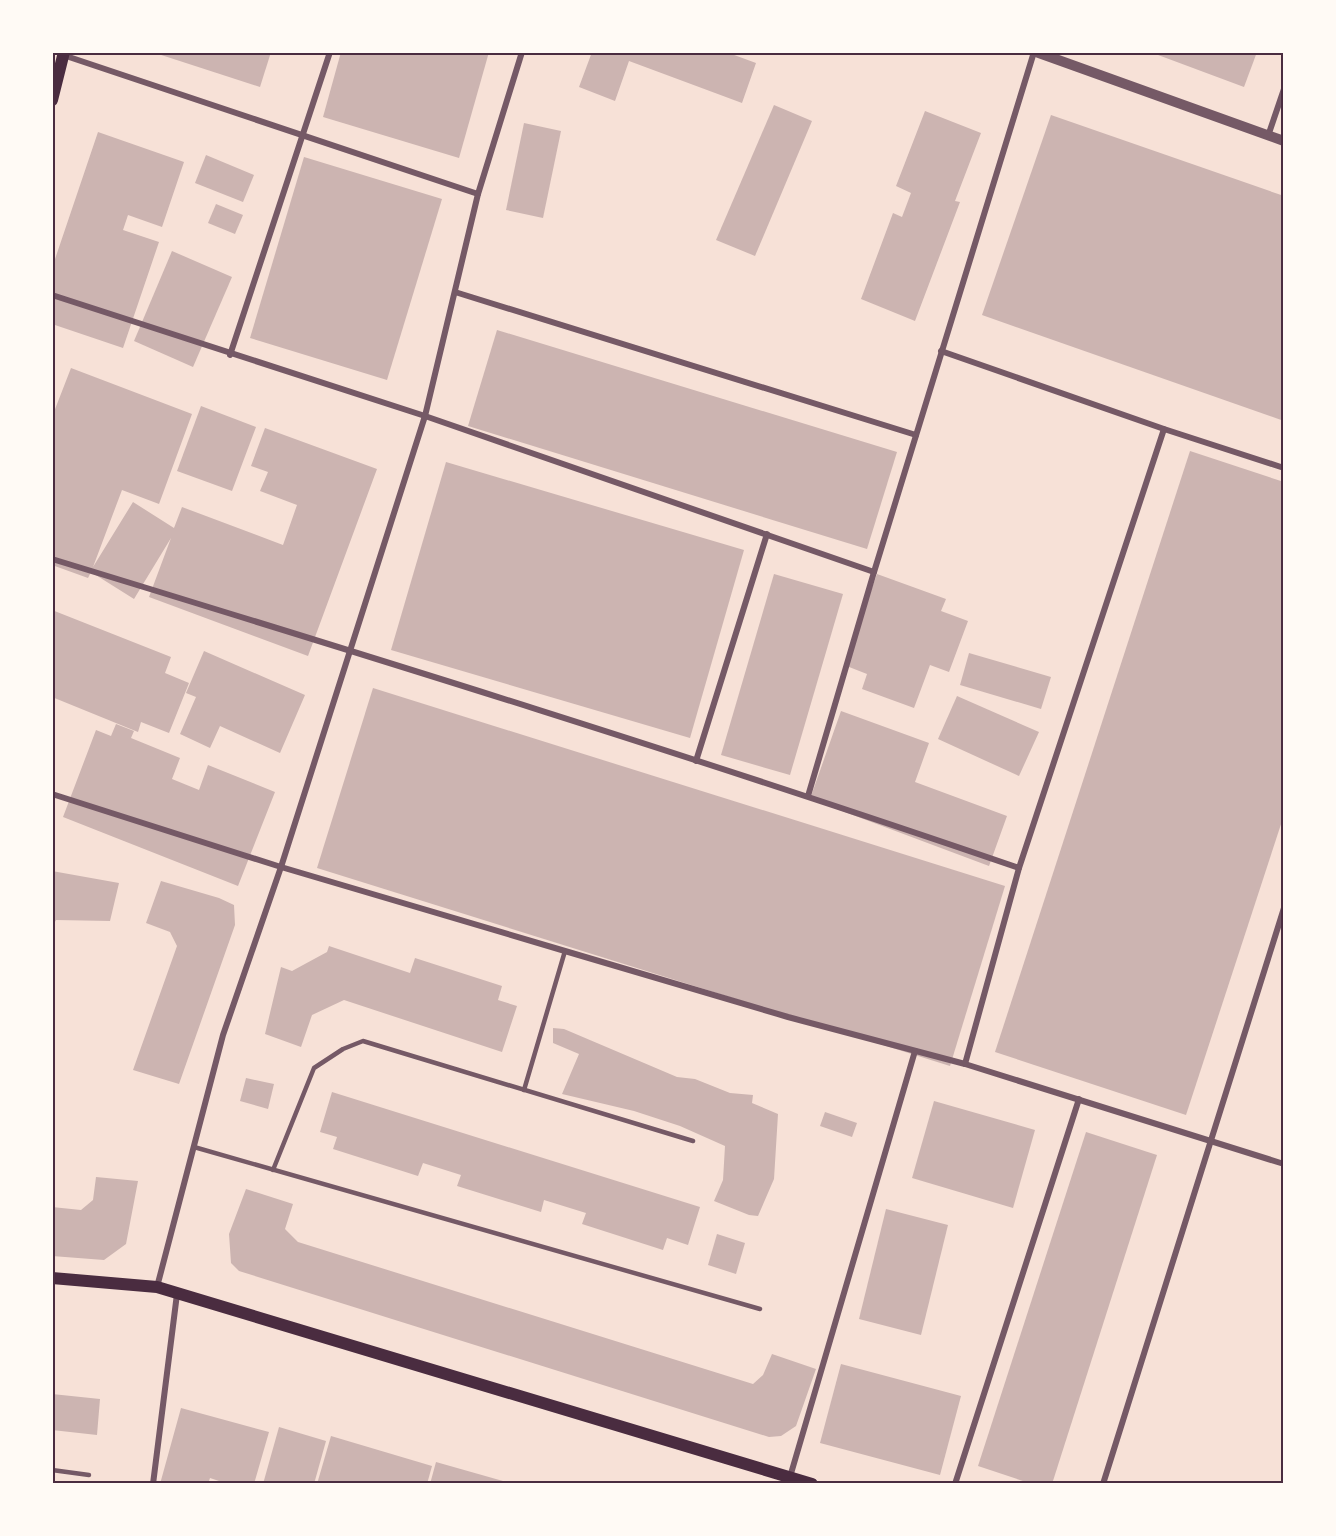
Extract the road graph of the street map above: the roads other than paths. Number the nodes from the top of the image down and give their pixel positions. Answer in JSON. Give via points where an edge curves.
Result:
{"nodes":[{"id":1,"x":330,"y":52,"type":"edge"},
{"id":2,"x":522,"y":52,"type":"edge"},
{"id":3,"x":1035,"y":52,"type":"edge"},
{"id":4,"x":64,"y":54,"type":"edge"},
{"id":5,"x":1284,"y":89,"type":"edge"},
{"id":6,"x":52,"y":100,"type":"edge"},
{"id":7,"x":303,"y":135,"type":"junction"},
{"id":8,"x":1268,"y":136,"type":"junction"},
{"id":9,"x":1284,"y":141,"type":"edge"},
{"id":10,"x":478,"y":194,"type":"junction"},
{"id":11,"x":455,"y":292,"type":"junction"},
{"id":12,"x":52,"y":295,"type":"edge"},
{"id":13,"x":941,"y":351,"type":"junction"},
{"id":14,"x":230,"y":355,"type":"junction"},
{"id":15,"x":425,"y":416,"type":"junction"},
{"id":16,"x":1164,"y":429,"type":"junction"},
{"id":17,"x":916,"y":435,"type":"junction"},
{"id":18,"x":1284,"y":468,"type":"edge"},
{"id":19,"x":767,"y":534,"type":"junction"},
{"id":20,"x":52,"y":559,"type":"edge"},
{"id":21,"x":874,"y":572,"type":"junction"},
{"id":22,"x":350,"y":650,"type":"junction"},
{"id":23,"x":696,"y":760,"type":"junction"},
{"id":24,"x":52,"y":794,"type":"edge"},
{"id":25,"x":808,"y":796,"type":"junction"},
{"id":26,"x":281,"y":867,"type":"junction"},
{"id":27,"x":1019,"y":868,"type":"junction"},
{"id":28,"x":1284,"y":908,"type":"edge"},
{"id":29,"x":565,"y":951,"type":"junction"},
{"id":30,"x":915,"y":1051,"type":"junction"},
{"id":31,"x":965,"y":1064,"type":"junction"},
{"id":32,"x":524,"y":1090,"type":"junction"},
{"id":33,"x":1079,"y":1099,"type":"junction"},
{"id":34,"x":1212,"y":1140,"type":"junction"},
{"id":35,"x":693,"y":1141,"type":"dead end"},
{"id":36,"x":194,"y":1147,"type":"junction"},
{"id":37,"x":1284,"y":1164,"type":"edge"},
{"id":38,"x":273,"y":1170,"type":"junction"},
{"id":39,"x":52,"y":1278,"type":"edge"},
{"id":40,"x":156,"y":1287,"type":"junction"},
{"id":41,"x":177,"y":1293,"type":"junction"},
{"id":42,"x":760,"y":1309,"type":"dead end"},
{"id":43,"x":52,"y":1470,"type":"edge"},
{"id":44,"x":89,"y":1475,"type":"dead end"},
{"id":45,"x":790,"y":1477,"type":"junction"},
{"id":46,"x":153,"y":1484,"type":"edge"},
{"id":47,"x":812,"y":1484,"type":"edge"},
{"id":48,"x":955,"y":1484,"type":"edge"},
{"id":49,"x":1103,"y":1484,"type":"edge"}],
"edges":[{"from":1,"to":7,"type":"street"},
{"from":2,"to":10,"type":"street"},
{"from":3,"to":8,"type":"street"},
{"from":3,"to":13,"type":"street"},
{"from":4,"to":6,"type":"main road"},
{"from":4,"to":7,"type":"street"},
{"from":5,"to":8,"type":"street"},
{"from":7,"to":10,"type":"street"},
{"from":7,"to":14,"type":"street"},
{"from":8,"to":9,"type":"street"},
{"from":10,"to":11,"type":"street"},
{"from":11,"to":15,"type":"street"},
{"from":11,"to":17,"type":"street"},
{"from":12,"to":14,"type":"street"},
{"from":13,"to":16,"type":"street"},
{"from":13,"to":17,"type":"street"},
{"from":14,"to":15,"type":"street"},
{"from":15,"to":19,"type":"street"},
{"from":15,"to":22,"type":"street"},
{"from":16,"to":18,"type":"street"},
{"from":16,"to":27,"type":"street"},
{"from":17,"to":21,"type":"street"},
{"from":19,"to":21,"type":"street"},
{"from":19,"to":23,"type":"street"},
{"from":20,"to":22,"type":"street"},
{"from":21,"to":25,"type":"street"},
{"from":22,"to":23,"type":"street"},
{"from":22,"to":26,"type":"street"},
{"from":23,"to":25,"type":"street"},
{"from":24,"to":26,"type":"street"},
{"from":25,"to":27,"type":"street"},
{"from":26,"to":29,"type":"street"},
{"from":26,"to":36,"type":"street","via":[[223,1035]]},
{"from":27,"to":31,"type":"street"},
{"from":28,"to":34,"type":"street"},
{"from":29,"to":30,"type":"street"},
{"from":29,"to":32,"type":"lane"},
{"from":30,"to":31,"type":"street"},
{"from":30,"to":45,"type":"street"},
{"from":31,"to":33,"type":"street"},
{"from":32,"to":35,"type":"lane"},
{"from":32,"to":38,"type":"lane","via":[[363,1041],[314,1068]]},
{"from":33,"to":34,"type":"street"},
{"from":33,"to":48,"type":"street"},
{"from":34,"to":37,"type":"street"},
{"from":34,"to":49,"type":"street"},
{"from":36,"to":38,"type":"lane"},
{"from":36,"to":40,"type":"street"},
{"from":38,"to":42,"type":"lane"},
{"from":39,"to":40,"type":"main road"},
{"from":40,"to":41,"type":"main road"},
{"from":41,"to":45,"type":"main road"},
{"from":41,"to":46,"type":"street"},
{"from":43,"to":44,"type":"lane"},
{"from":45,"to":47,"type":"main road"}]}
